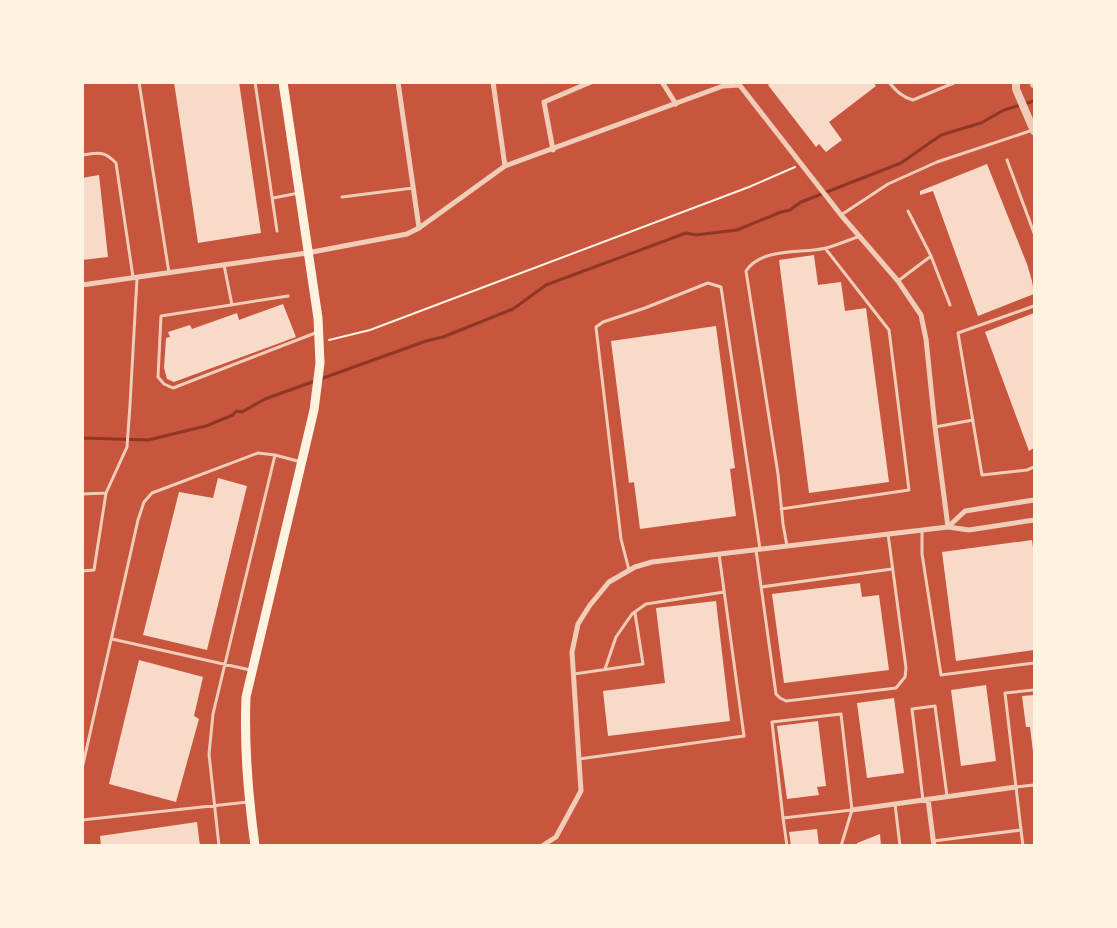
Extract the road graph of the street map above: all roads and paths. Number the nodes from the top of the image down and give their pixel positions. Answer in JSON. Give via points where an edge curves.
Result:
{"nodes":[{"id":1,"x":139,"y":82,"type":"edge"},
{"id":2,"x":255,"y":82,"type":"edge"},
{"id":3,"x":283,"y":82,"type":"edge"},
{"id":4,"x":398,"y":82,"type":"edge"},
{"id":5,"x":493,"y":82,"type":"edge"},
{"id":6,"x":591,"y":82,"type":"edge"},
{"id":7,"x":662,"y":82,"type":"edge"},
{"id":8,"x":889,"y":82,"type":"edge"},
{"id":9,"x":956,"y":82,"type":"edge"},
{"id":10,"x":740,"y":83,"type":"edge"},
{"id":11,"x":1016,"y":86,"type":"edge"},
{"id":12,"x":676,"y":104,"type":"junction"},
{"id":13,"x":1034,"y":129,"type":"edge"},
{"id":14,"x":553,"y":150,"type":"junction"},
{"id":15,"x":82,"y":155,"type":"edge"},
{"id":16,"x":1007,"y":160,"type":"dead end"},
{"id":17,"x":505,"y":166,"type":"junction"},
{"id":18,"x":803,"y":166,"type":"junction"},
{"id":19,"x":413,"y":188,"type":"junction"},
{"id":20,"x":299,"y":193,"type":"junction"},
{"id":21,"x":342,"y":197,"type":"dead end"},
{"id":22,"x":272,"y":198,"type":"junction"},
{"id":23,"x":908,"y":211,"type":"dead end"},
{"id":24,"x":841,"y":215,"type":"junction"},
{"id":25,"x":418,"y":228,"type":"junction"},
{"id":26,"x":277,"y":231,"type":"dead end"},
{"id":27,"x":1034,"y":233,"type":"edge"},
{"id":28,"x":860,"y":236,"type":"junction"},
{"id":29,"x":825,"y":248,"type":"junction"},
{"id":30,"x":308,"y":253,"type":"junction"},
{"id":31,"x":931,"y":256,"type":"junction"},
{"id":32,"x":224,"y":265,"type":"junction"},
{"id":33,"x":169,"y":273,"type":"junction"},
{"id":34,"x":135,"y":278,"type":"junction"},
{"id":35,"x":898,"y":281,"type":"junction"},
{"id":36,"x":82,"y":285,"type":"edge"},
{"id":37,"x":288,"y":296,"type":"dead end"},
{"id":38,"x":232,"y":305,"type":"junction"},
{"id":39,"x":950,"y":305,"type":"dead end"},
{"id":40,"x":1034,"y":306,"type":"edge"},
{"id":41,"x":319,"y":332,"type":"junction"},
{"id":42,"x":320,"y":343,"type":"junction"},
{"id":43,"x":973,"y":420,"type":"junction"},
{"id":44,"x":935,"y":427,"type":"junction"},
{"id":45,"x":275,"y":455,"type":"junction"},
{"id":46,"x":302,"y":462,"type":"junction"},
{"id":47,"x":1034,"y":467,"type":"edge"},
{"id":48,"x":106,"y":493,"type":"junction"},
{"id":49,"x":82,"y":494,"type":"edge"},
{"id":50,"x":1034,"y":500,"type":"edge"},
{"id":51,"x":781,"y":509,"type":"junction"},
{"id":52,"x":1034,"y":520,"type":"edge"},
{"id":53,"x":948,"y":526,"type":"junction"},
{"id":54,"x":922,"y":530,"type":"junction"},
{"id":55,"x":888,"y":534,"type":"junction"},
{"id":56,"x":787,"y":546,"type":"junction"},
{"id":57,"x":758,"y":549,"type":"junction"},
{"id":58,"x":719,"y":554,"type":"junction"},
{"id":59,"x":892,"y":569,"type":"junction"},
{"id":60,"x":629,"y":570,"type":"junction"},
{"id":61,"x":82,"y":571,"type":"edge"},
{"id":62,"x":761,"y":587,"type":"junction"},
{"id":63,"x":724,"y":592,"type":"junction"},
{"id":64,"x":635,"y":612,"type":"junction"},
{"id":65,"x":112,"y":639,"type":"junction"},
{"id":66,"x":1034,"y":663,"type":"edge"},
{"id":67,"x":224,"y":665,"type":"junction"},
{"id":68,"x":605,"y":669,"type":"junction"},
{"id":69,"x":251,"y":671,"type":"junction"},
{"id":70,"x":573,"y":674,"type":"junction"},
{"id":71,"x":1034,"y":690,"type":"edge"},
{"id":72,"x":579,"y":759,"type":"junction"},
{"id":73,"x":82,"y":769,"type":"edge"},
{"id":74,"x":1034,"y":786,"type":"edge"},
{"id":75,"x":1016,"y":788,"type":"junction"},
{"id":76,"x":947,"y":797,"type":"junction"},
{"id":77,"x":925,"y":800,"type":"junction"},
{"id":78,"x":249,"y":802,"type":"junction"},
{"id":79,"x":895,"y":804,"type":"junction"},
{"id":80,"x":214,"y":805,"type":"junction"},
{"id":81,"x":852,"y":810,"type":"junction"},
{"id":82,"x":783,"y":818,"type":"junction"},
{"id":83,"x":82,"y":820,"type":"edge"},
{"id":84,"x":1021,"y":830,"type":"junction"},
{"id":85,"x":934,"y":843,"type":"edge"},
{"id":86,"x":219,"y":846,"type":"edge"},
{"id":87,"x":255,"y":846,"type":"edge"},
{"id":88,"x":542,"y":846,"type":"edge"},
{"id":89,"x":787,"y":846,"type":"edge"},
{"id":90,"x":841,"y":846,"type":"edge"},
{"id":91,"x":900,"y":846,"type":"edge"},
{"id":92,"x":1023,"y":846,"type":"edge"}],
"edges":[{"from":1,"to":33,"type":"lane"},
{"from":2,"to":22,"type":"lane"},
{"from":3,"to":20,"type":"main road"},
{"from":4,"to":19,"type":"street"},
{"from":5,"to":17,"type":"street"},
{"from":6,"to":14,"type":"street","via":[[544,102]]},
{"from":7,"to":12,"type":"street"},
{"from":8,"to":9,"type":"lane","via":[[896,91],[913,100]]},
{"from":10,"to":12,"type":"street"},
{"from":10,"to":18,"type":"street"},
{"from":11,"to":13,"type":"street"},
{"from":12,"to":14,"type":"street"},
{"from":13,"to":24,"type":"lane","via":[[937,162],[888,184]]},
{"from":14,"to":17,"type":"street"},
{"from":15,"to":34,"type":"lane","via":[[101,153],[116,163]]},
{"from":16,"to":27,"type":"lane"},
{"from":17,"to":25,"type":"street"},
{"from":18,"to":24,"type":"street"},
{"from":18,"to":42,"type":"path","via":[[370,330]]},
{"from":19,"to":21,"type":"lane"},
{"from":19,"to":25,"type":"street"},
{"from":20,"to":22,"type":"lane"},
{"from":20,"to":30,"type":"main road"},
{"from":22,"to":26,"type":"lane"},
{"from":23,"to":31,"type":"lane"},
{"from":24,"to":28,"type":"street"},
{"from":25,"to":30,"type":"street","via":[[407,234]]},
{"from":28,"to":29,"type":"lane"},
{"from":28,"to":35,"type":"street"},
{"from":29,"to":51,"type":"lane","via":[[780,253],[751,263],[746,271]]},
{"from":29,"to":51,"type":"lane","via":[[889,330],[909,490]]},
{"from":30,"to":32,"type":"street"},
{"from":30,"to":41,"type":"main road"},
{"from":31,"to":35,"type":"lane"},
{"from":31,"to":39,"type":"lane"},
{"from":32,"to":33,"type":"street"},
{"from":32,"to":38,"type":"lane"},
{"from":33,"to":34,"type":"street"},
{"from":34,"to":36,"type":"street"},
{"from":34,"to":48,"type":"lane","via":[[126,447]]},
{"from":35,"to":44,"type":"street","via":[[921,315]]},
{"from":37,"to":38,"type":"lane"},
{"from":38,"to":41,"type":"lane","via":[[161,316],[158,377],[164,384],[173,388]]},
{"from":40,"to":43,"type":"lane","via":[[958,333]]},
{"from":41,"to":42,"type":"main road"},
{"from":42,"to":46,"type":"main road","via":[[314,410]]},
{"from":43,"to":44,"type":"lane"},
{"from":43,"to":47,"type":"lane","via":[[982,475]]},
{"from":44,"to":53,"type":"street"},
{"from":45,"to":46,"type":"lane"},
{"from":45,"to":65,"type":"lane","via":[[258,453],[148,497],[138,520]]},
{"from":45,"to":67,"type":"lane"},
{"from":46,"to":69,"type":"main road"},
{"from":48,"to":49,"type":"lane"},
{"from":48,"to":61,"type":"lane","via":[[94,570]]},
{"from":50,"to":53,"type":"street","via":[[965,511]]},
{"from":51,"to":56,"type":"lane"},
{"from":52,"to":53,"type":"street","via":[[970,530]]},
{"from":53,"to":54,"type":"street"},
{"from":54,"to":55,"type":"street"},
{"from":54,"to":66,"type":"lane","via":[[922,554],[941,674]]},
{"from":55,"to":56,"type":"street"},
{"from":55,"to":59,"type":"lane"},
{"from":56,"to":57,"type":"street"},
{"from":57,"to":58,"type":"street"},
{"from":57,"to":60,"type":"lane","via":[[721,287],[708,283],[596,327],[621,540]]},
{"from":57,"to":62,"type":"lane"},
{"from":58,"to":60,"type":"street","via":[[652,562]]},
{"from":58,"to":63,"type":"lane"},
{"from":59,"to":62,"type":"lane"},
{"from":59,"to":62,"type":"lane","via":[[906,668],[905,677],[896,688],[786,701],[780,698],[776,694]]},
{"from":60,"to":70,"type":"street","via":[[609,582],[578,624],[572,652]]},
{"from":63,"to":64,"type":"lane","via":[[646,604]]},
{"from":63,"to":72,"type":"lane","via":[[744,736]]},
{"from":64,"to":68,"type":"lane","via":[[616,637]]},
{"from":64,"to":68,"type":"lane","via":[[643,664]]},
{"from":65,"to":67,"type":"lane"},
{"from":65,"to":73,"type":"lane"},
{"from":67,"to":69,"type":"lane"},
{"from":67,"to":80,"type":"lane","via":[[212,714],[209,754]]},
{"from":68,"to":70,"type":"lane"},
{"from":69,"to":78,"type":"main road","via":[[244,736]]},
{"from":70,"to":72,"type":"street"},
{"from":71,"to":75,"type":"lane","via":[[1005,693]]},
{"from":72,"to":88,"type":"street","via":[[581,791],[556,836]]},
{"from":74,"to":75,"type":"lane"},
{"from":75,"to":76,"type":"street"},
{"from":75,"to":84,"type":"lane"},
{"from":76,"to":77,"type":"street"},
{"from":76,"to":77,"type":"lane","via":[[935,706],[912,709]]},
{"from":77,"to":79,"type":"street"},
{"from":77,"to":85,"type":"street"},
{"from":78,"to":80,"type":"lane"},
{"from":78,"to":87,"type":"main road"},
{"from":79,"to":81,"type":"street"},
{"from":79,"to":91,"type":"lane"},
{"from":80,"to":83,"type":"lane"},
{"from":80,"to":86,"type":"lane"},
{"from":81,"to":82,"type":"lane"},
{"from":81,"to":82,"type":"lane","via":[[840,714],[772,722]]},
{"from":81,"to":90,"type":"lane"},
{"from":82,"to":89,"type":"lane"},
{"from":84,"to":85,"type":"lane"},
{"from":84,"to":92,"type":"lane"}]}
